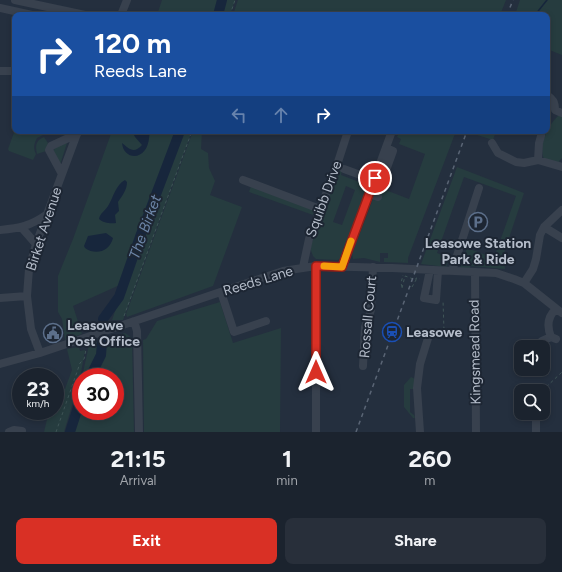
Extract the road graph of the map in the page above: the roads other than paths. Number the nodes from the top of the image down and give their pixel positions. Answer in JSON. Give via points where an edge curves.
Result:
{"nodes":[{"id":1,"x":15,"y":0,"type":"edge"},
{"id":2,"x":61,"y":0,"type":"edge"},
{"id":3,"x":127,"y":0,"type":"edge"},
{"id":4,"x":0,"y":8,"type":"edge"},
{"id":5,"x":59,"y":11,"type":"edge"},
{"id":6,"x":18,"y":12,"type":"edge"},
{"id":7,"x":122,"y":12,"type":"edge"},
{"id":8,"x":0,"y":71,"type":"edge"},
{"id":9,"x":12,"y":71,"type":"edge"},
{"id":10,"x":550,"y":97,"type":"edge"},
{"id":11,"x":556,"y":113,"type":"edge"},
{"id":12,"x":74,"y":134,"type":"edge"},
{"id":13,"x":77,"y":134,"type":"edge"},
{"id":14,"x":347,"y":134,"type":"edge"},
{"id":15,"x":391,"y":134,"type":"edge"},
{"id":16,"x":541,"y":136,"type":"dead end"},
{"id":17,"x":492,"y":150,"type":"dead end"},
{"id":18,"x":538,"y":160,"type":"junction"},
{"id":19,"x":562,"y":167,"type":"edge"},
{"id":20,"x":344,"y":169,"type":"dead end"},
{"id":21,"x":62,"y":174,"type":"junction"},
{"id":22,"x":243,"y":180,"type":"dead end"},
{"id":23,"x":379,"y":180,"type":"junction"},
{"id":24,"x":479,"y":188,"type":"dead end"},
{"id":25,"x":369,"y":194,"type":"junction"},
{"id":26,"x":378,"y":197,"type":"dead end"},
{"id":27,"x":320,"y":209,"type":"junction"},
{"id":28,"x":562,"y":210,"type":"edge"},
{"id":29,"x":46,"y":215,"type":"junction"},
{"id":30,"x":544,"y":227,"type":"junction"},
{"id":31,"x":22,"y":228,"type":"junction"},
{"id":32,"x":0,"y":230,"type":"edge"},
{"id":33,"x":562,"y":238,"type":"edge"},
{"id":34,"x":36,"y":244,"type":"junction"},
{"id":35,"x":316,"y":266,"type":"junction"},
{"id":36,"x":303,"y":267,"type":"junction"},
{"id":37,"x":342,"y":267,"type":"junction"},
{"id":38,"x":373,"y":267,"type":"junction"},
{"id":39,"x":452,"y":271,"type":"junction"},
{"id":40,"x":474,"y":272,"type":"junction"},
{"id":41,"x":524,"y":284,"type":"junction"},
{"id":42,"x":221,"y":292,"type":"junction"},
{"id":43,"x":27,"y":296,"type":"junction"},
{"id":44,"x":0,"y":298,"type":"edge"},
{"id":45,"x":559,"y":311,"type":"edge"},
{"id":46,"x":134,"y":321,"type":"junction"},
{"id":47,"x":266,"y":321,"type":"dead end"},
{"id":48,"x":431,"y":337,"type":"road end"},
{"id":49,"x":546,"y":340,"type":"edge"},
{"id":50,"x":40,"y":353,"type":"junction"},
{"id":51,"x":0,"y":364,"type":"edge"},
{"id":52,"x":364,"y":366,"type":"dead end"},
{"id":53,"x":536,"y":420,"type":"edge"},
{"id":54,"x":22,"y":431,"type":"edge"},
{"id":55,"x":9,"y":432,"type":"edge"},
{"id":56,"x":139,"y":432,"type":"edge"},
{"id":57,"x":316,"y":432,"type":"edge"},
{"id":58,"x":420,"y":432,"type":"edge"},
{"id":59,"x":476,"y":432,"type":"edge"},
{"id":60,"x":536,"y":432,"type":"edge"}],
"edges":[{"from":1,"to":5,"type":"street"},
{"from":2,"to":5,"type":"street"},
{"from":3,"to":7,"type":"street"},
{"from":4,"to":6,"type":"street"},
{"from":8,"to":9,"type":"street"},
{"from":10,"to":11,"type":"street","via":[[555,104]]},
{"from":12,"to":21,"type":"street","via":[[51,146],[49,150]]},
{"from":13,"to":21,"type":"street","name":"Birket Avenue"},
{"from":14,"to":27,"type":"street","name":"Squibb Drive"},
{"from":15,"to":23,"type":"street"},
{"from":16,"to":18,"type":"street"},
{"from":17,"to":18,"type":"street","via":[[516,162]]},
{"from":18,"to":19,"type":"street"},
{"from":20,"to":23,"type":"street"},
{"from":21,"to":29,"type":"street","name":"Birket Avenue"},
{"from":22,"to":27,"type":"street"},
{"from":23,"to":25,"type":"street"},
{"from":24,"to":39,"type":"street"},
{"from":25,"to":26,"type":"street"},
{"from":25,"to":37,"type":"street"},
{"from":27,"to":36,"type":"street","name":"Squibb Drive","via":[[309,239]]},
{"from":28,"to":30,"type":"street"},
{"from":29,"to":31,"type":"street"},
{"from":29,"to":34,"type":"street","name":"Birket Avenue"},
{"from":30,"to":33,"type":"street"},
{"from":30,"to":41,"type":"street","via":[[533,269]]},
{"from":31,"to":32,"type":"street"},
{"from":31,"to":34,"type":"street"},
{"from":34,"to":43,"type":"street","name":"Birket Avenue","via":[[29,269]]},
{"from":35,"to":36,"type":"street","name":"Reeds Lane"},
{"from":35,"to":37,"type":"street","name":"Reeds Lane"},
{"from":35,"to":57,"type":"street"},
{"from":36,"to":42,"type":"street","name":"Reeds Lane","via":[[283,271]]},
{"from":37,"to":38,"type":"street","name":"Reeds Lane"},
{"from":38,"to":39,"type":"street","name":"Reeds Lane"},
{"from":38,"to":52,"type":"street","name":"Rossall Court","via":[[371,310],[365,327]]},
{"from":39,"to":40,"type":"street","name":"Reeds Lane"},
{"from":40,"to":41,"type":"street","name":"Reeds Lane","via":[[496,273]]},
{"from":40,"to":59,"type":"street","name":"Kingsmead Road"},
{"from":41,"to":45,"type":"street","name":"Reeds Lane"},
{"from":42,"to":46,"type":"street","name":"Reeds Lane"},
{"from":42,"to":47,"type":"street","via":[[234,332]]},
{"from":43,"to":44,"type":"street"},
{"from":43,"to":50,"type":"street","name":"Birket Avenue","via":[[31,329]]},
{"from":45,"to":49,"type":"street","via":[[551,314],[548,330],[553,338]]},
{"from":46,"to":50,"type":"street","name":"Reeds Lane"},
{"from":46,"to":56,"type":"street","via":[[137,331]]},
{"from":48,"to":58,"type":"street","via":[[420,364],[417,388]]},
{"from":50,"to":51,"type":"street","name":"Reeds Lane"},
{"from":53,"to":60,"type":"street"},
{"from":54,"to":55,"type":"street"}]}
